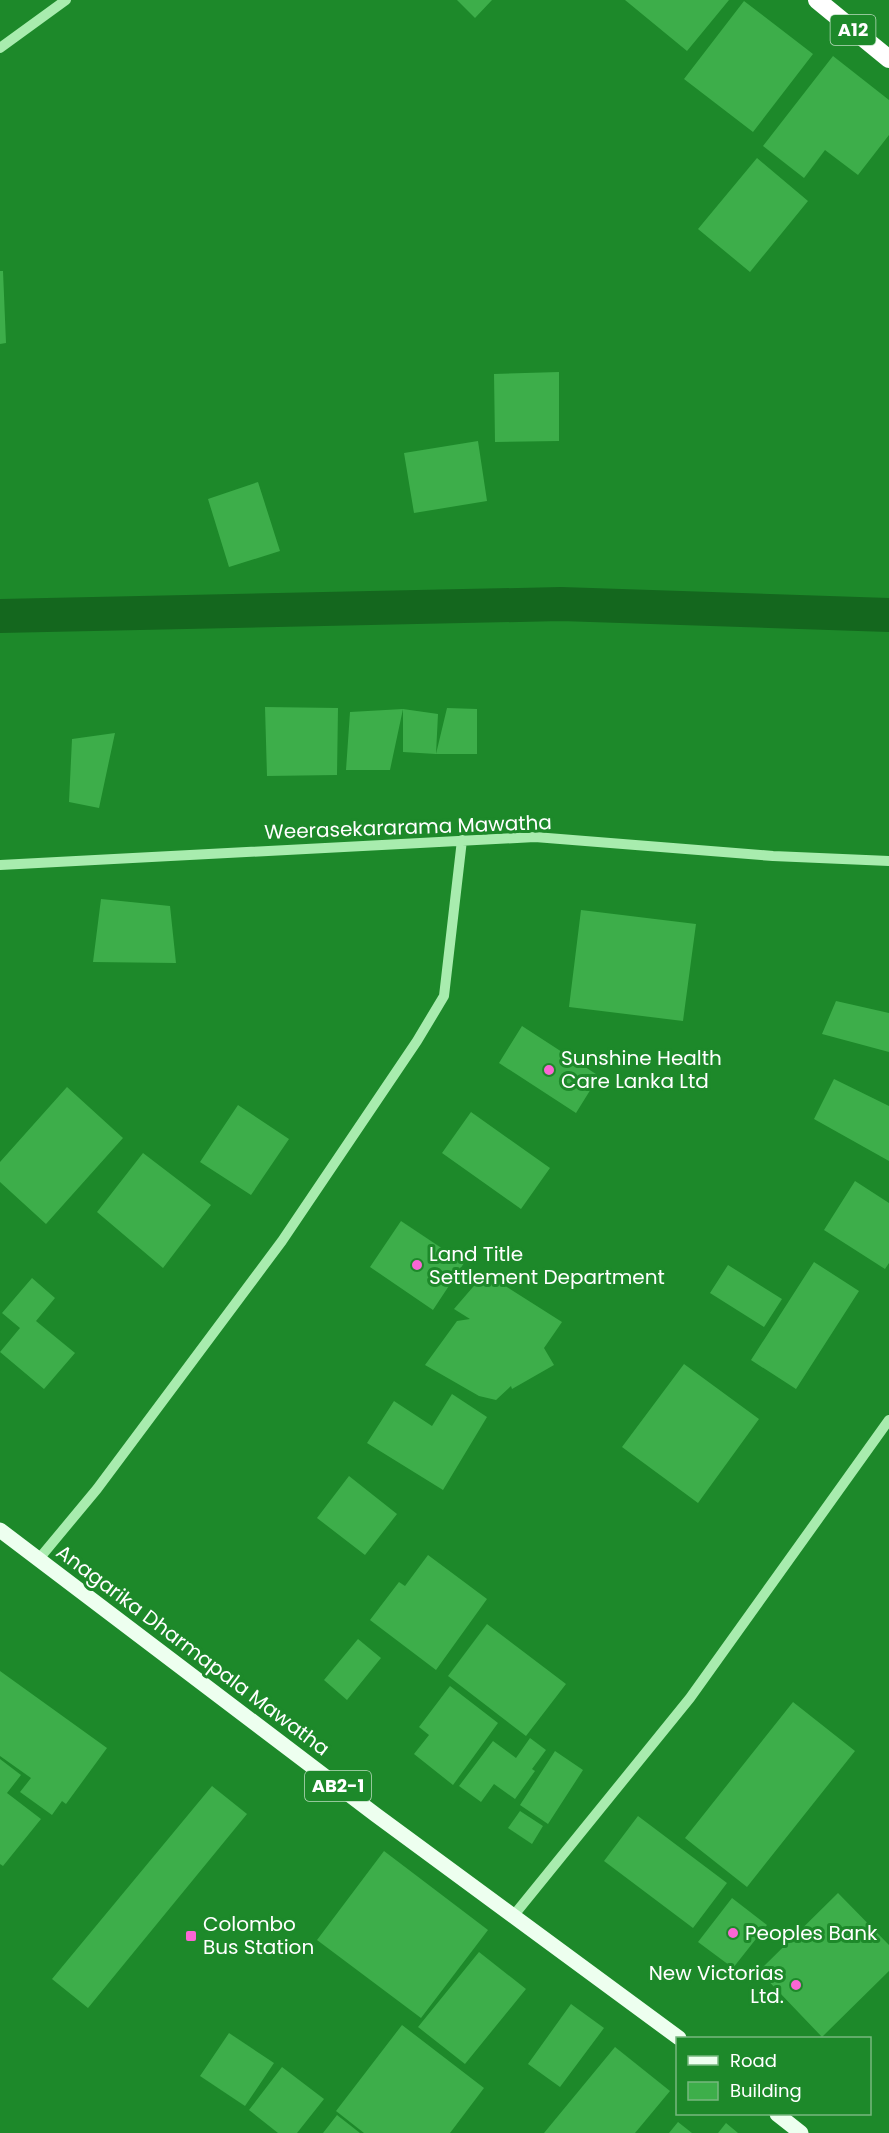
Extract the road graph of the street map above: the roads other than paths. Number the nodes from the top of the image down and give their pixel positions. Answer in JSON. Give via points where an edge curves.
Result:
{"nodes":[{"id":1,"x":66,"y":0,"type":"edge"},
{"id":2,"x":817,"y":0,"type":"edge"},
{"id":3,"x":0,"y":48,"type":"edge"},
{"id":4,"x":889,"y":59,"type":"edge"},
{"id":5,"x":462,"y":840,"type":"junction"},
{"id":6,"x":889,"y":861,"type":"edge"},
{"id":7,"x":0,"y":865,"type":"edge"},
{"id":8,"x":889,"y":1420,"type":"edge"},
{"id":9,"x":0,"y":1530,"type":"edge"},
{"id":10,"x":38,"y":1560,"type":"junction"},
{"id":11,"x":514,"y":1915,"type":"junction"},
{"id":12,"x":678,"y":2037,"type":"edge"},
{"id":13,"x":778,"y":2115,"type":"edge"},
{"id":14,"x":801,"y":2133,"type":"edge"}],
"edges":[{"from":1,"to":3,"type":"street"},
{"from":2,"to":4,"type":"highway","number":"A12"},
{"from":5,"to":6,"type":"street","name":"Weerasekararama Mawatha","via":[[535,837]]},
{"from":5,"to":7,"type":"street","name":"Weerasekararama Mawatha"},
{"from":5,"to":10,"type":"street","via":[[444,996],[282,1241],[97,1489]]},
{"from":8,"to":11,"type":"street","via":[[690,1698]]},
{"from":9,"to":10,"type":"main road","name":"Anagarika Dharmapala Mawatha","number":"AB2-1"},
{"from":10,"to":11,"type":"main road","name":"Anagarika Dharmapala Mawatha","number":"AB2-1"},
{"from":11,"to":12,"type":"main road","name":"Anagarika Dharmapala Mawatha","number":"AB2-1"},
{"from":13,"to":14,"type":"main road"}]}
